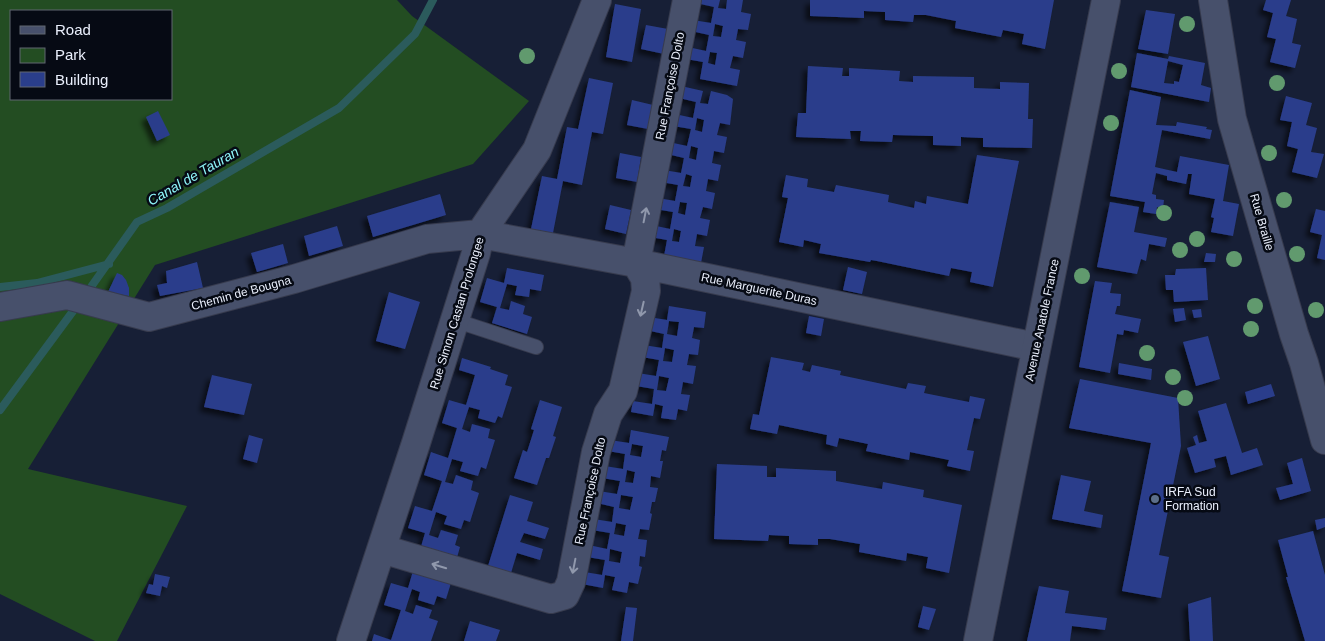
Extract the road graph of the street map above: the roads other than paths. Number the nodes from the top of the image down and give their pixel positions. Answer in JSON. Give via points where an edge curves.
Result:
{"nodes":[{"id":1,"x":597,"y":0,"type":"edge"},
{"id":2,"x":687,"y":0,"type":"edge"},
{"id":3,"x":1106,"y":0,"type":"edge"},
{"id":4,"x":1213,"y":0,"type":"edge"},
{"id":5,"x":480,"y":234,"type":"junction"},
{"id":6,"x":636,"y":263,"type":"junction"},
{"id":7,"x":0,"y":307,"type":"edge"},
{"id":8,"x":454,"y":320,"type":"junction"},
{"id":9,"x":536,"y":347,"type":"dead end"},
{"id":10,"x":1036,"y":347,"type":"junction"},
{"id":11,"x":1314,"y":360,"type":"edge"},
{"id":12,"x":1325,"y":440,"type":"edge"},
{"id":13,"x":382,"y":549,"type":"junction"},
{"id":14,"x":351,"y":641,"type":"edge"},
{"id":15,"x":978,"y":641,"type":"edge"}],
"edges":[{"from":1,"to":5,"type":"street","name":"Rue Simon Castan Prolongee","via":[[537,150]]},
{"from":6,"to":2,"type":"street","name":"Rue Françoise Dolto","one_way":true},
{"from":3,"to":10,"type":"street","name":"Avenue Anatole France"},
{"from":4,"to":11,"type":"street","name":"Rue Braille","via":[[1232,119],[1294,334]]},
{"from":5,"to":6,"type":"street","name":"Rue Marguerite Duras"},
{"from":5,"to":7,"type":"street","name":"Chemin de Bougna","via":[[427,239],[294,279],[149,317],[67,296]]},
{"from":5,"to":8,"type":"street","name":"Rue Simon Castan Prolongee"},
{"from":6,"to":10,"type":"street","name":"Rue Marguerite Duras"},
{"from":6,"to":13,"type":"street","name":"Rue Françoise Dolto","one_way":true,"via":[[645,278],[646,291],[623,391],[608,414],[596,452],[571,582],[565,595],[551,599]]},
{"from":8,"to":9,"type":"lane"},
{"from":8,"to":13,"type":"street","name":"Rue Simon Castan Prolongee"},
{"from":10,"to":15,"type":"street","name":"Avenue Anatole France"},
{"from":11,"to":12,"type":"street","name":"Rue Braille"},
{"from":13,"to":14,"type":"street","name":"Rue Simon Castan Prolongee"}]}
